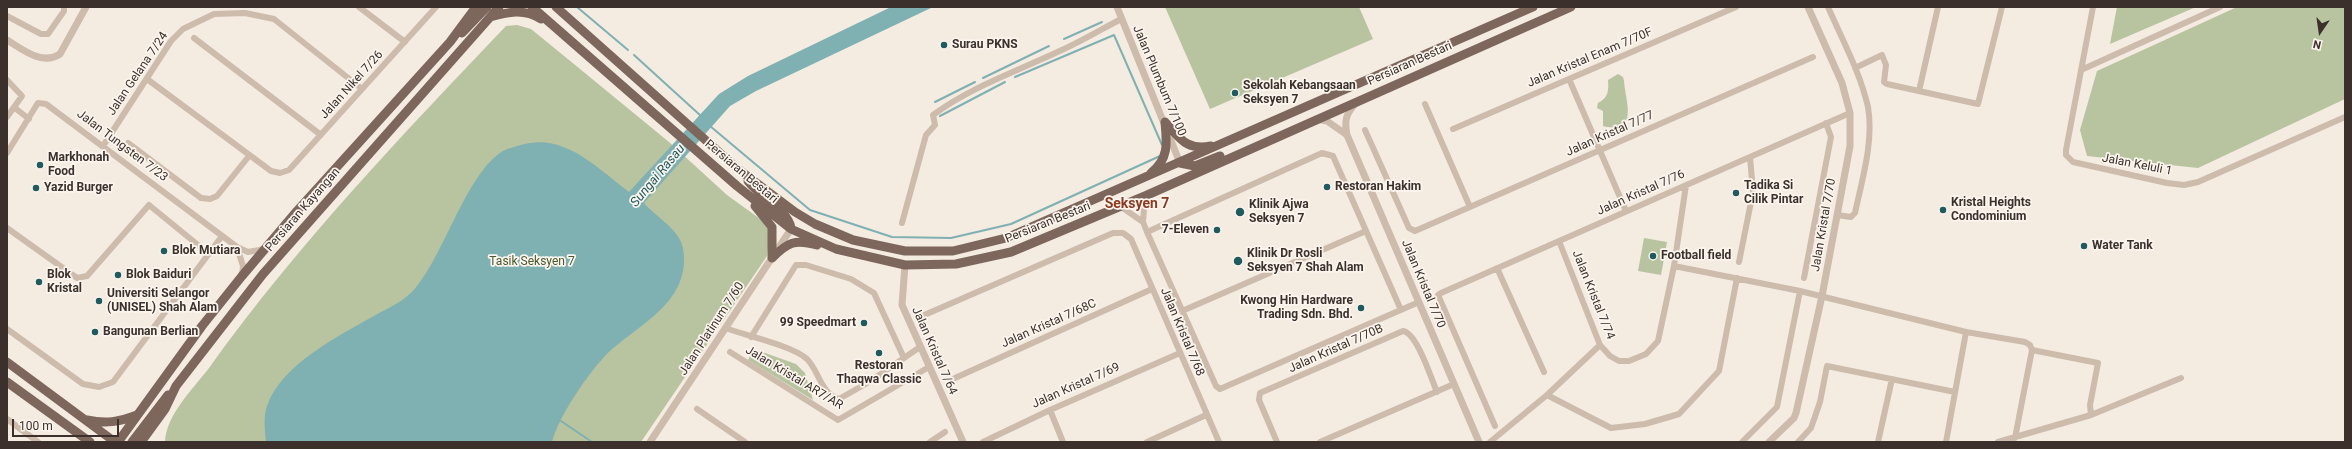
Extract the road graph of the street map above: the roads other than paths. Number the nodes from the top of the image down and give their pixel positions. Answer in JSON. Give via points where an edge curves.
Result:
{"nodes":[{"id":1,"x":64,"y":7,"type":"edge"},
{"id":2,"x":86,"y":7,"type":"edge"},
{"id":3,"x":359,"y":7,"type":"edge"},
{"id":4,"x":436,"y":7,"type":"edge"},
{"id":5,"x":487,"y":7,"type":"edge"},
{"id":6,"x":499,"y":7,"type":"edge"},
{"id":7,"x":532,"y":7,"type":"edge"},
{"id":8,"x":556,"y":7,"type":"edge"},
{"id":9,"x":560,"y":7,"type":"edge"},
{"id":10,"x":1117,"y":7,"type":"edge"},
{"id":11,"x":1533,"y":7,"type":"edge"},
{"id":12,"x":1571,"y":7,"type":"edge"},
{"id":13,"x":1736,"y":7,"type":"edge"},
{"id":14,"x":1808,"y":7,"type":"edge"},
{"id":15,"x":1828,"y":7,"type":"edge"},
{"id":16,"x":1938,"y":7,"type":"edge"},
{"id":17,"x":2002,"y":7,"type":"edge"},
{"id":18,"x":2093,"y":7,"type":"edge"},
{"id":19,"x":2220,"y":7,"type":"edge"},
{"id":20,"x":475,"y":8,"type":"edge"},
{"id":21,"x":1524,"y":10,"type":"edge"},
{"id":22,"x":7,"y":16,"type":"edge"},
{"id":23,"x":489,"y":18,"type":"junction"},
{"id":24,"x":571,"y":19,"type":"junction"},
{"id":25,"x":1121,"y":19,"type":"junction"},
{"id":26,"x":194,"y":38,"type":"dead end"},
{"id":27,"x":7,"y":40,"type":"edge"},
{"id":28,"x":405,"y":42,"type":"junction"},
{"id":29,"x":450,"y":42,"type":"junction"},
{"id":30,"x":577,"y":46,"type":"junction"},
{"id":31,"x":1813,"y":57,"type":"dead end"},
{"id":32,"x":1855,"y":68,"type":"junction"},
{"id":33,"x":2081,"y":70,"type":"junction"},
{"id":34,"x":147,"y":79,"type":"junction"},
{"id":35,"x":1569,"y":79,"type":"junction"},
{"id":36,"x":7,"y":80,"type":"edge"},
{"id":37,"x":362,"y":89,"type":"junction"},
{"id":38,"x":1919,"y":91,"type":"junction"},
{"id":39,"x":1358,"y":100,"type":"junction"},
{"id":40,"x":1425,"y":104,"type":"dead end"},
{"id":41,"x":15,"y":108,"type":"junction"},
{"id":42,"x":1850,"y":113,"type":"junction"},
{"id":43,"x":7,"y":117,"type":"edge"},
{"id":44,"x":2345,"y":117,"type":"edge"},
{"id":45,"x":29,"y":119,"type":"junction"},
{"id":46,"x":1316,"y":119,"type":"junction"},
{"id":47,"x":1165,"y":122,"type":"junction"},
{"id":48,"x":1826,"y":123,"type":"junction"},
{"id":49,"x":1453,"y":129,"type":"dead end"},
{"id":50,"x":1365,"y":130,"type":"dead end"},
{"id":51,"x":321,"y":135,"type":"junction"},
{"id":52,"x":1347,"y":135,"type":"junction"},
{"id":53,"x":1272,"y":138,"type":"junction"},
{"id":54,"x":128,"y":143,"type":"dead end"},
{"id":55,"x":1220,"y":145,"type":"junction"},
{"id":56,"x":103,"y":146,"type":"junction"},
{"id":57,"x":1599,"y":150,"type":"junction"},
{"id":58,"x":7,"y":153,"type":"edge"},
{"id":59,"x":249,"y":156,"type":"junction"},
{"id":60,"x":1750,"y":157,"type":"junction"},
{"id":61,"x":1180,"y":162,"type":"junction"},
{"id":62,"x":738,"y":169,"type":"junction"},
{"id":63,"x":1144,"y":178,"type":"junction"},
{"id":64,"x":1686,"y":185,"type":"junction"},
{"id":65,"x":737,"y":186,"type":"junction"},
{"id":66,"x":1145,"y":196,"type":"junction"},
{"id":67,"x":1120,"y":206,"type":"junction"},
{"id":68,"x":1470,"y":206,"type":"junction"},
{"id":69,"x":1626,"y":211,"type":"junction"},
{"id":70,"x":1837,"y":215,"type":"junction"},
{"id":71,"x":1143,"y":222,"type":"junction"},
{"id":72,"x":902,"y":223,"type":"dead end"},
{"id":73,"x":7,"y":228,"type":"edge"},
{"id":74,"x":792,"y":228,"type":"junction"},
{"id":75,"x":1366,"y":231,"type":"junction"},
{"id":76,"x":1147,"y":232,"type":"junction"},
{"id":77,"x":222,"y":236,"type":"junction"},
{"id":78,"x":1560,"y":240,"type":"junction"},
{"id":79,"x":237,"y":247,"type":"junction"},
{"id":80,"x":265,"y":249,"type":"junction"},
{"id":81,"x":836,"y":250,"type":"junction"},
{"id":82,"x":209,"y":254,"type":"junction"},
{"id":83,"x":772,"y":258,"type":"junction"},
{"id":84,"x":1739,"y":262,"type":"dead end"},
{"id":85,"x":905,"y":265,"type":"junction"},
{"id":86,"x":1674,"y":266,"type":"junction"},
{"id":87,"x":1497,"y":268,"type":"junction"},
{"id":88,"x":242,"y":276,"type":"junction"},
{"id":89,"x":1737,"y":278,"type":"junction"},
{"id":90,"x":1804,"y":278,"type":"dead end"},
{"id":91,"x":1152,"y":289,"type":"junction"},
{"id":92,"x":1800,"y":291,"type":"junction"},
{"id":93,"x":1822,"y":296,"type":"junction"},
{"id":94,"x":1419,"y":302,"type":"junction"},
{"id":95,"x":1401,"y":310,"type":"junction"},
{"id":96,"x":1182,"y":311,"type":"junction"},
{"id":97,"x":922,"y":316,"type":"dead end"},
{"id":98,"x":725,"y":328,"type":"junction"},
{"id":99,"x":7,"y":329,"type":"edge"},
{"id":100,"x":1966,"y":332,"type":"junction"},
{"id":101,"x":751,"y":337,"type":"junction"},
{"id":102,"x":1600,"y":345,"type":"junction"},
{"id":103,"x":920,"y":347,"type":"junction"},
{"id":104,"x":2032,"y":350,"type":"junction"},
{"id":105,"x":730,"y":352,"type":"dead end"},
{"id":106,"x":1180,"y":353,"type":"junction"},
{"id":107,"x":904,"y":358,"type":"junction"},
{"id":108,"x":7,"y":362,"type":"edge"},
{"id":109,"x":929,"y":367,"type":"junction"},
{"id":110,"x":1544,"y":372,"type":"dead end"},
{"id":111,"x":955,"y":378,"type":"dead end"},
{"id":112,"x":2181,"y":378,"type":"dead end"},
{"id":113,"x":1892,"y":379,"type":"junction"},
{"id":114,"x":7,"y":382,"type":"edge"},
{"id":115,"x":1454,"y":384,"type":"junction"},
{"id":116,"x":176,"y":386,"type":"junction"},
{"id":117,"x":1436,"y":392,"type":"junction"},
{"id":118,"x":1955,"y":392,"type":"junction"},
{"id":119,"x":1547,"y":395,"type":"junction"},
{"id":120,"x":697,"y":409,"type":"dead end"},
{"id":121,"x":1050,"y":410,"type":"junction"},
{"id":122,"x":2091,"y":414,"type":"junction"},
{"id":123,"x":137,"y":415,"type":"junction"},
{"id":124,"x":1206,"y":415,"type":"junction"},
{"id":125,"x":7,"y":419,"type":"edge"},
{"id":126,"x":84,"y":419,"type":"junction"},
{"id":127,"x":1495,"y":426,"type":"dead end"},
{"id":128,"x":77,"y":432,"type":"junction"},
{"id":129,"x":945,"y":432,"type":"dead end"},
{"id":130,"x":1498,"y":437,"type":"junction"},
{"id":131,"x":2015,"y":438,"type":"junction"},
{"id":132,"x":38,"y":442,"type":"edge"},
{"id":133,"x":81,"y":442,"type":"edge"},
{"id":134,"x":90,"y":442,"type":"edge"},
{"id":135,"x":115,"y":442,"type":"edge"},
{"id":136,"x":118,"y":442,"type":"edge"},
{"id":137,"x":132,"y":442,"type":"edge"},
{"id":138,"x":141,"y":442,"type":"edge"},
{"id":139,"x":650,"y":442,"type":"edge"},
{"id":140,"x":745,"y":442,"type":"edge"},
{"id":141,"x":930,"y":442,"type":"edge"},
{"id":142,"x":963,"y":442,"type":"edge"},
{"id":143,"x":982,"y":442,"type":"edge"},
{"id":144,"x":1064,"y":442,"type":"edge"},
{"id":145,"x":1147,"y":442,"type":"edge"},
{"id":146,"x":1219,"y":442,"type":"edge"},
{"id":147,"x":1277,"y":442,"type":"edge"},
{"id":148,"x":1320,"y":442,"type":"edge"},
{"id":149,"x":1479,"y":442,"type":"edge"},
{"id":150,"x":1490,"y":442,"type":"edge"},
{"id":151,"x":1504,"y":442,"type":"edge"},
{"id":152,"x":1742,"y":442,"type":"edge"},
{"id":153,"x":1769,"y":442,"type":"edge"},
{"id":154,"x":1798,"y":442,"type":"edge"},
{"id":155,"x":1878,"y":442,"type":"edge"},
{"id":156,"x":1946,"y":442,"type":"edge"},
{"id":157,"x":1998,"y":442,"type":"edge"}],
"edges":[{"from":1,"to":22,"type":"street","via":[[64,11],[48,34],[41,34]]},
{"from":2,"to":27,"type":"street","via":[[56,57],[33,56]]},
{"from":3,"to":28,"type":"street"},
{"from":4,"to":28,"type":"street","name":"Jalan Nikel 7/26"},
{"from":5,"to":29,"type":"main road","via":[[466,30]]},
{"from":6,"to":23,"type":"main road","name":"Persiaran Kayangan"},
{"from":7,"to":30,"type":"main road","name":"Persiaran Bestari"},
{"from":8,"to":24,"type":"main road","name":"Persiaran Bestari"},
{"from":9,"to":24,"type":"main road"},
{"from":10,"to":25,"type":"street","name":"Jalan Plumbum 7/100"},
{"from":11,"to":21,"type":"main road","name":"Persiaran Bestari"},
{"from":12,"to":39,"type":"main road","name":"Persiaran Bestari"},
{"from":13,"to":35,"type":"street","name":"Jalan Kristal Enam 7/70F"},
{"from":14,"to":42,"type":"street","name":"Jalan Kristal 7/70","via":[[1842,83]]},
{"from":15,"to":32,"type":"street"},
{"from":16,"to":38,"type":"street"},
{"from":17,"to":38,"type":"street","via":[[1978,104]]},
{"from":18,"to":33,"type":"street","name":"Jalan Keluli 1"},
{"from":19,"to":33,"type":"street"},
{"from":20,"to":29,"type":"main road","name":"Persiaran Kayangan"},
{"from":21,"to":55,"type":"main road","name":"Persiaran Bestari"},
{"from":23,"to":30,"type":"main road","via":[[521,11],[534,15]]},
{"from":23,"to":116,"type":"main road","name":"Persiaran Kayangan","via":[[262,274]]},
{"from":24,"to":62,"type":"main road","name":"Persiaran Bestari"},
{"from":25,"to":47,"type":"street","name":"Jalan Plumbum 7/100"},
{"from":25,"to":72,"type":"street","via":[[1065,49],[974,90],[933,115],[935,125],[926,135]]},
{"from":26,"to":51,"type":"street"},
{"from":28,"to":37,"type":"street","name":"Jalan Nikel 7/26"},
{"from":29,"to":80,"type":"main road","name":"Persiaran Kayangan"},
{"from":30,"to":65,"type":"main road","name":"Persiaran Bestari"},
{"from":31,"to":57,"type":"street","name":"Jalan Kristal 7/77"},
{"from":32,"to":38,"type":"street","via":[[1882,55],[1886,65],[1884,82]]},
{"from":32,"to":70,"type":"street","via":[[1868,108],[1866,161],[1855,213],[1851,216]]},
{"from":33,"to":44,"type":"street","name":"Jalan Keluli 1","via":[[2066,150],[2069,159],[2078,164],[2167,183],[2184,185],[2198,182]]},
{"from":34,"to":37,"type":"street","name":"Jalan Gelana 7/24","via":[[171,41],[183,29],[214,14],[245,13],[274,19]]},
{"from":34,"to":56,"type":"street","name":"Jalan Gelana 7/24"},
{"from":34,"to":59,"type":"street"},
{"from":35,"to":49,"type":"street","name":"Jalan Kristal Enam 7/70F"},
{"from":35,"to":57,"type":"street"},
{"from":36,"to":41,"type":"street","via":[[21,92],[22,96]]},
{"from":37,"to":51,"type":"street","name":"Jalan Nikel 7/26"},
{"from":39,"to":46,"type":"main road","name":"Persiaran Bestari"},
{"from":39,"to":52,"type":"street","via":[[1346,113]]},
{"from":40,"to":68,"type":"street"},
{"from":41,"to":43,"type":"street"},
{"from":41,"to":45,"type":"street"},
{"from":42,"to":48,"type":"street","name":"Jalan Kristal 7/76"},
{"from":42,"to":70,"type":"street","name":"Jalan Kristal 7/70","via":[[1850,146]]},
{"from":45,"to":56,"type":"street","name":"Jalan Tungsten 7/23","via":[[38,103],[46,104]]},
{"from":45,"to":58,"type":"street","name":"Jalan Tungsten 7/23"},
{"from":46,"to":52,"type":"street","via":[[1327,122]]},
{"from":46,"to":53,"type":"main road","name":"Persiaran Bestari"},
{"from":47,"to":55,"type":"main road","via":[[1185,144],[1193,147]]},
{"from":47,"to":61,"type":"street","name":"Jalan Plumbum 7/100"},
{"from":47,"to":63,"type":"main road","via":[[1166,151],[1163,160]]},
{"from":48,"to":60,"type":"street","name":"Jalan Kristal 7/76"},
{"from":48,"to":90,"type":"street","via":[[1831,137]]},
{"from":50,"to":68,"type":"street","name":"Jalan Kristal 7/77","via":[[1410,228],[1415,231]]},
{"from":51,"to":59,"type":"street","name":"Jalan Nikel 7/26","via":[[289,170],[280,173],[271,171]]},
{"from":52,"to":94,"type":"street","name":"Jalan Kristal 7/70"},
{"from":53,"to":61,"type":"main road","via":[[1195,166]]},
{"from":53,"to":66,"type":"main road","name":"Persiaran Bestari"},
{"from":54,"to":59,"type":"street","via":[[201,198],[210,199],[217,196]]},
{"from":55,"to":61,"type":"main road","name":"Persiaran Bestari"},
{"from":56,"to":77,"type":"street","name":"Jalan Tungsten 7/23"},
{"from":57,"to":68,"type":"street","name":"Jalan Kristal 7/77"},
{"from":57,"to":69,"type":"street"},
{"from":60,"to":64,"type":"street","name":"Jalan Kristal 7/76"},
{"from":60,"to":84,"type":"street","via":[[1753,192]]},
{"from":61,"to":63,"type":"main road","name":"Persiaran Bestari"},
{"from":62,"to":63,"type":"main road","name":"Persiaran Bestari","via":[[815,224],[853,240],[905,250],[953,251],[1006,238]]},
{"from":62,"to":74,"type":"main road","via":[[753,188],[783,213]]},
{"from":64,"to":69,"type":"street","name":"Jalan Kristal 7/76"},
{"from":64,"to":86,"type":"street","name":"Jalan Kristal 7/74"},
{"from":65,"to":74,"type":"main road","name":"Persiaran Bestari"},
{"from":65,"to":83,"type":"main road","via":[[772,227]]},
{"from":66,"to":67,"type":"main road","name":"Persiaran Bestari"},
{"from":66,"to":71,"type":"street"},
{"from":67,"to":71,"type":"street"},
{"from":67,"to":85,"type":"main road","name":"Persiaran Bestari","via":[[1011,252],[956,264]]},
{"from":69,"to":78,"type":"street","name":"Jalan Kristal 7/76"},
{"from":70,"to":93,"type":"street","name":"Jalan Kristal 7/70"},
{"from":71,"to":76,"type":"street"},
{"from":73,"to":82,"type":"street","via":[[81,279],[87,276],[149,205]]},
{"from":74,"to":81,"type":"main road","name":"Persiaran Bestari"},
{"from":74,"to":83,"type":"street","name":"Jalan Platinum 7/60"},
{"from":75,"to":76,"type":"street","via":[[1333,156],[1322,153]]},
{"from":75,"to":95,"type":"street"},
{"from":75,"to":96,"type":"street"},
{"from":76,"to":96,"type":"street"},
{"from":77,"to":79,"type":"street","name":"Jalan Tungsten 7/23"},
{"from":77,"to":82,"type":"street"},
{"from":78,"to":87,"type":"street","name":"Jalan Kristal 7/76"},
{"from":78,"to":102,"type":"street","name":"Jalan Kristal 7/74"},
{"from":79,"to":80,"type":"street","via":[[248,252]]},
{"from":79,"to":88,"type":"street","via":[[243,266]]},
{"from":80,"to":88,"type":"main road","name":"Persiaran Kayangan"},
{"from":81,"to":83,"type":"main road","via":[[807,242],[794,242],[783,247]]},
{"from":81,"to":85,"type":"main road","name":"Persiaran Bestari"},
{"from":82,"to":99,"type":"street","via":[[113,382],[99,387],[83,384]]},
{"from":83,"to":98,"type":"street","name":"Jalan Platinum 7/60"},
{"from":85,"to":103,"type":"street","name":"Jalan Kristal 7/64","via":[[902,305]]},
{"from":86,"to":89,"type":"street"},
{"from":86,"to":102,"type":"street","name":"Jalan Kristal 7/74","via":[[1658,341],[1646,354],[1629,361],[1619,361]]},
{"from":87,"to":110,"type":"street"},
{"from":87,"to":127,"type":"street","name":"Jalan Kristal 7/76","via":[[1438,295]]},
{"from":88,"to":123,"type":"main road","name":"Persiaran Kayangan"},
{"from":89,"to":92,"type":"street"},
{"from":89,"to":119,"type":"street","via":[[1719,371],[1679,414],[1645,424],[1611,428]]},
{"from":91,"to":97,"type":"street","name":"Jalan Kristal 7/68","via":[[1131,239],[1123,232],[1113,232]]},
{"from":91,"to":106,"type":"street","name":"Jalan Kristal 7/68"},
{"from":91,"to":111,"type":"street","name":"Jalan Kristal 7/68C"},
{"from":92,"to":93,"type":"street"},
{"from":92,"to":152,"type":"street","via":[[1777,407]]},
{"from":93,"to":100,"type":"street"},
{"from":93,"to":153,"type":"street","name":"Jalan Kristal 7/70","via":[[1796,413]]},
{"from":94,"to":95,"type":"street"},
{"from":94,"to":115,"type":"street","name":"Jalan Kristal 7/70"},
{"from":95,"to":96,"type":"street","via":[[1220,389],[1216,386]]},
{"from":98,"to":101,"type":"street","name":"Jalan Kristal AR7/AR"},
{"from":98,"to":139,"type":"street","name":"Jalan Platinum 7/60"},
{"from":100,"to":104,"type":"street","via":[[2025,342]]},
{"from":100,"to":118,"type":"street"},
{"from":101,"to":107,"type":"street","name":"Jalan Kristal AR7/AR","via":[[801,355],[813,367],[830,394],[839,399]]},
{"from":101,"to":107,"type":"street","via":[[796,265],[806,265],[851,279],[874,292]]},
{"from":102,"to":119,"type":"street"},
{"from":103,"to":107,"type":"street","name":"Jalan Kristal AR7/AR"},
{"from":103,"to":109,"type":"street","name":"Jalan Kristal 7/64"},
{"from":104,"to":122,"type":"street","via":[[2098,362],[2090,405]]},
{"from":104,"to":131,"type":"street"},
{"from":105,"to":109,"type":"street","name":"Jalan Kristal AR7/AR","via":[[838,420]]},
{"from":106,"to":121,"type":"street","name":"Jalan Kristal 7/69"},
{"from":106,"to":124,"type":"street","name":"Jalan Kristal 7/68"},
{"from":108,"to":126,"type":"main road"},
{"from":109,"to":142,"type":"street","name":"Jalan Kristal 7/64"},
{"from":112,"to":122,"type":"street"},
{"from":113,"to":118,"type":"street"},
{"from":113,"to":154,"type":"street","via":[[1827,366],[1820,402],[1811,428]]},
{"from":113,"to":155,"type":"street"},
{"from":114,"to":128,"type":"main road"},
{"from":115,"to":117,"type":"street"},
{"from":115,"to":149,"type":"street","name":"Jalan Kristal 7/70"},
{"from":116,"to":137,"type":"main road"},
{"from":116,"to":138,"type":"main road","name":"Persiaran Kayangan","via":[[165,409]]},
{"from":117,"to":147,"type":"street","name":"Jalan Kristal 7/70B","via":[[1415,341],[1410,333],[1403,331],[1260,394],[1259,400]]},
{"from":117,"to":148,"type":"street"},
{"from":118,"to":156,"type":"street"},
{"from":119,"to":130,"type":"street"},
{"from":120,"to":140,"type":"street"},
{"from":121,"to":143,"type":"street","name":"Jalan Kristal 7/69"},
{"from":121,"to":144,"type":"street"},
{"from":122,"to":131,"type":"street"},
{"from":123,"to":126,"type":"main road","via":[[120,422],[105,423]]},
{"from":123,"to":136,"type":"main road","name":"Persiaran Kayangan"},
{"from":124,"to":145,"type":"street"},
{"from":124,"to":146,"type":"street","name":"Jalan Kristal 7/68"},
{"from":125,"to":132,"type":"street"},
{"from":126,"to":135,"type":"main road"},
{"from":128,"to":133,"type":"main road"},
{"from":128,"to":134,"type":"main road"},
{"from":129,"to":141,"type":"street"},
{"from":130,"to":150,"type":"street"},
{"from":130,"to":151,"type":"street"},
{"from":131,"to":157,"type":"street"}]}
